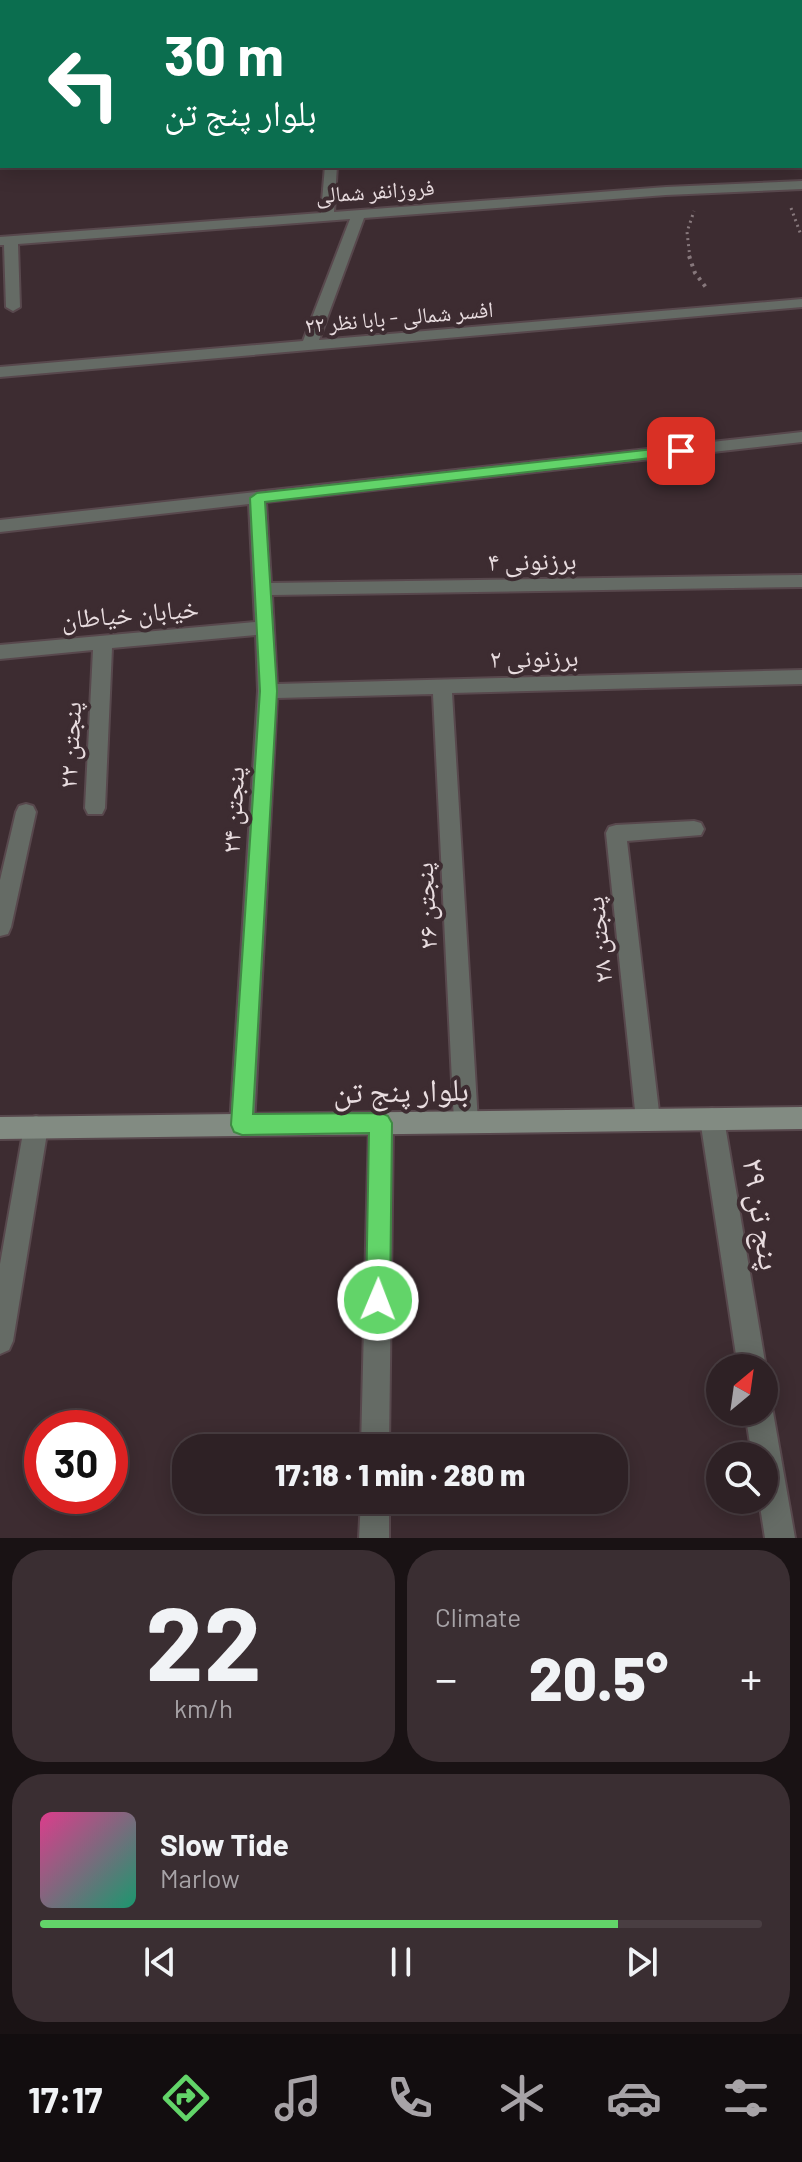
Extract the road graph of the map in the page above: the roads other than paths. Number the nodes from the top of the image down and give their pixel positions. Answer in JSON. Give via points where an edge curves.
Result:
{"nodes":[{"id":1,"x":331,"y":168,"type":"edge"},
{"id":2,"x":802,"y":185,"type":"edge"},
{"id":3,"x":359,"y":214,"type":"junction"},
{"id":4,"x":327,"y":216,"type":"junction"},
{"id":5,"x":6,"y":241,"type":"edge"},
{"id":6,"x":802,"y":303,"type":"edge"},
{"id":7,"x":13,"y":307,"type":"dead end"},
{"id":8,"x":309,"y":346,"type":"junction"},
{"id":9,"x":0,"y":372,"type":"edge"},
{"id":10,"x":802,"y":437,"type":"edge"},
{"id":11,"x":257,"y":498,"type":"junction"},
{"id":12,"x":0,"y":526,"type":"edge"},
{"id":13,"x":802,"y":581,"type":"edge"},
{"id":14,"x":262,"y":589,"type":"junction"},
{"id":15,"x":264,"y":628,"type":"junction"},
{"id":16,"x":103,"y":643,"type":"junction"},
{"id":17,"x":0,"y":652,"type":"edge"},
{"id":18,"x":802,"y":677,"type":"edge"},
{"id":19,"x":442,"y":687,"type":"junction"},
{"id":20,"x":268,"y":691,"type":"junction"},
{"id":21,"x":95,"y":808,"type":"dead end"},
{"id":22,"x":26,"y":812,"type":"dead end"},
{"id":23,"x":694,"y":829,"type":"dead end"},
{"id":24,"x":0,"y":927,"type":"edge"},
{"id":25,"x":802,"y":1118,"type":"edge"},
{"id":26,"x":712,"y":1119,"type":"junction"},
{"id":27,"x":648,"y":1120,"type":"junction"},
{"id":28,"x":466,"y":1122,"type":"junction"},
{"id":29,"x":381,"y":1123,"type":"junction"},
{"id":30,"x":242,"y":1125,"type":"junction"},
{"id":31,"x":36,"y":1127,"type":"junction"},
{"id":32,"x":0,"y":1128,"type":"edge"},
{"id":33,"x":0,"y":1341,"type":"edge"},
{"id":34,"x":750,"y":1354,"type":"edge"},
{"id":35,"x":761,"y":1426,"type":"edge"},
{"id":36,"x":375,"y":1434,"type":"edge"},
{"id":37,"x":375,"y":1514,"type":"edge"},
{"id":38,"x":374,"y":1538,"type":"edge"},
{"id":39,"x":780,"y":1538,"type":"edge"}],
"edges":[{"from":1,"to":4,"type":"street"},
{"from":2,"to":3,"type":"street","name":"فروزانفر شمالی"},
{"from":3,"to":4,"type":"street","name":"فروزانفر شمالی"},
{"from":3,"to":8,"type":"street"},
{"from":4,"to":5,"type":"street","name":"فروزانفر شمالی"},
{"from":5,"to":7,"type":"street"},
{"from":6,"to":8,"type":"street","name":"افسر شمالی - بابا نظر ۲۲"},
{"from":8,"to":9,"type":"street","name":"افسر شمالی - بابا نظر ۲۲"},
{"from":10,"to":11,"type":"street"},
{"from":11,"to":12,"type":"street"},
{"from":11,"to":14,"type":"street","name":"پنجتن ۲۴"},
{"from":13,"to":14,"type":"street","name":"برزنونی ۴"},
{"from":14,"to":15,"type":"street","name":"پنجتن ۲۴"},
{"from":15,"to":16,"type":"street","name":"خیابان خیاطان"},
{"from":15,"to":20,"type":"street","name":"پنجتن ۲۴"},
{"from":16,"to":17,"type":"street","name":"خیابان خیاطان"},
{"from":16,"to":21,"type":"street","name":"پنجتن ۲۲"},
{"from":18,"to":19,"type":"street","name":"برزنونی ۲"},
{"from":19,"to":20,"type":"street","name":"برزنونی ۲"},
{"from":19,"to":28,"type":"street","name":"پنجتن ۲۶"},
{"from":20,"to":30,"type":"street","name":"پنجتن ۲۴"},
{"from":22,"to":24,"type":"street","name":"پنجتن ۲۲"},
{"from":23,"to":27,"type":"street","name":"پنجتن ۲۸","via":[[616,833]]},
{"from":25,"to":26,"type":"main road","name":"بلوار پنج تن"},
{"from":26,"to":27,"type":"main road","name":"بلوار پنج تن"},
{"from":26,"to":34,"type":"street","name":"پنج تن ۲۹"},
{"from":27,"to":28,"type":"main road","name":"بلوار پنج تن"},
{"from":28,"to":29,"type":"main road","name":"بلوار پنج تن"},
{"from":29,"to":30,"type":"main road","name":"بلوار پنج تن"},
{"from":29,"to":36,"type":"street"},
{"from":30,"to":31,"type":"main road","name":"بلوار پنج تن"},
{"from":31,"to":32,"type":"main road","name":"بلوار پنج تن"},
{"from":31,"to":33,"type":"street"},
{"from":35,"to":39,"type":"street"},
{"from":37,"to":38,"type":"street"}]}
